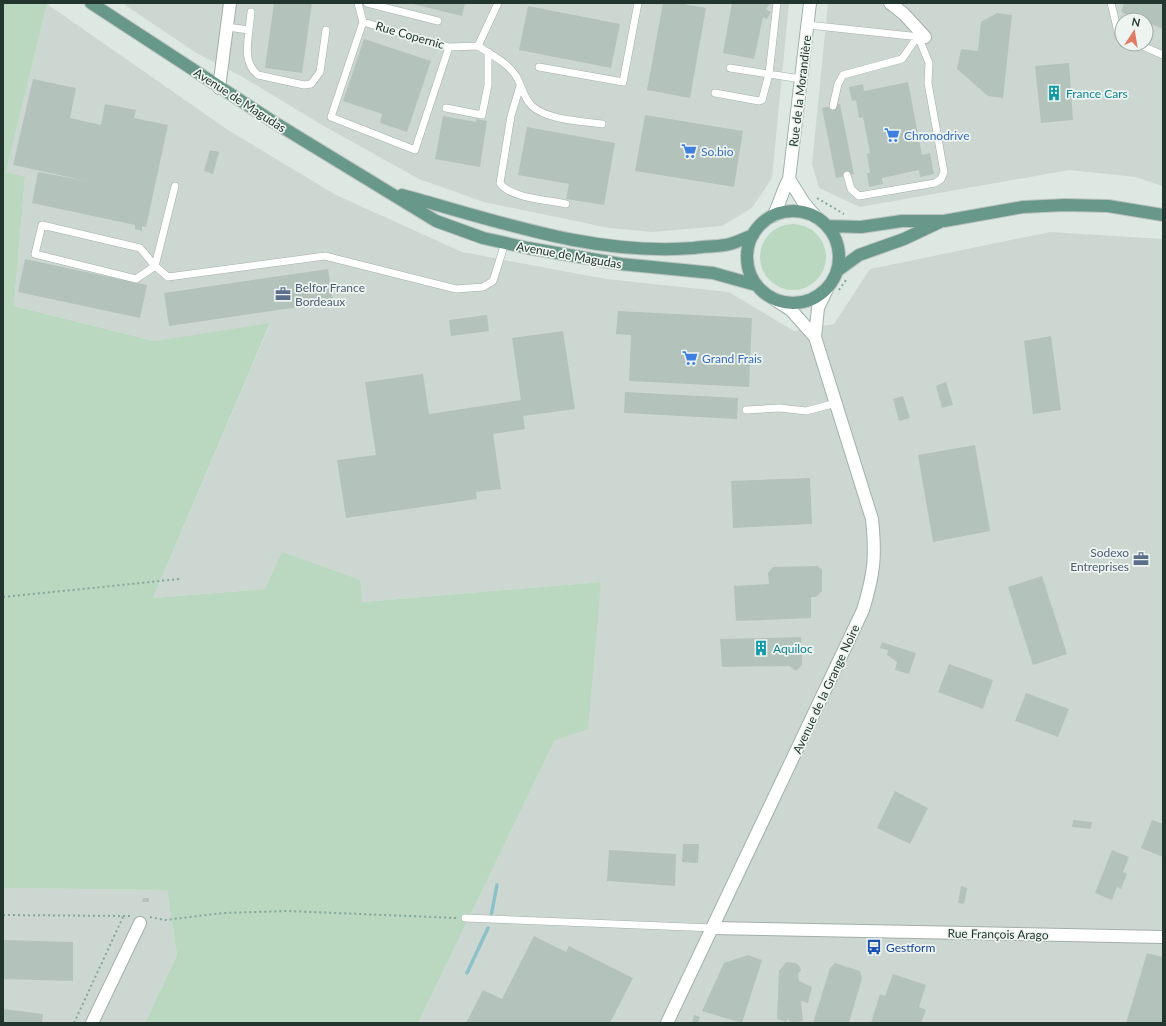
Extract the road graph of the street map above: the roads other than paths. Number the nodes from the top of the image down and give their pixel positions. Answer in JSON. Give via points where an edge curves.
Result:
{"nodes":[{"id":1,"x":91,"y":3,"type":"edge"},
{"id":2,"x":230,"y":3,"type":"edge"},
{"id":3,"x":358,"y":3,"type":"edge"},
{"id":4,"x":367,"y":3,"type":"edge"},
{"id":5,"x":498,"y":3,"type":"edge"},
{"id":6,"x":638,"y":3,"type":"edge"},
{"id":7,"x":777,"y":3,"type":"edge"},
{"id":8,"x":810,"y":3,"type":"edge"},
{"id":9,"x":890,"y":3,"type":"edge"},
{"id":10,"x":1111,"y":3,"type":"edge"},
{"id":11,"x":251,"y":12,"type":"dead end"},
{"id":12,"x":1114,"y":15,"type":"edge"},
{"id":13,"x":438,"y":21,"type":"dead end"},
{"id":14,"x":364,"y":22,"type":"junction"},
{"id":15,"x":808,"y":25,"type":"junction"},
{"id":16,"x":227,"y":27,"type":"junction"},
{"id":17,"x":249,"y":30,"type":"junction"},
{"id":18,"x":326,"y":30,"type":"dead end"},
{"id":19,"x":921,"y":37,"type":"junction"},
{"id":20,"x":478,"y":46,"type":"junction"},
{"id":21,"x":448,"y":47,"type":"junction"},
{"id":22,"x":488,"y":52,"type":"junction"},
{"id":23,"x":540,"y":67,"type":"dead end"},
{"id":24,"x":730,"y":68,"type":"dead end"},
{"id":25,"x":769,"y":74,"type":"junction"},
{"id":26,"x":802,"y":78,"type":"junction"},
{"id":27,"x":520,"y":86,"type":"junction"},
{"id":28,"x":219,"y":88,"type":"junction"},
{"id":29,"x":715,"y":93,"type":"dead end"},
{"id":30,"x":833,"y":106,"type":"dead end"},
{"id":31,"x":446,"y":108,"type":"dead end"},
{"id":32,"x":602,"y":124,"type":"dead end"},
{"id":33,"x":847,"y":175,"type":"dead end"},
{"id":34,"x":789,"y":179,"type":"junction"},
{"id":35,"x":175,"y":186,"type":"dead end"},
{"id":36,"x":391,"y":192,"type":"junction"},
{"id":37,"x":566,"y":204,"type":"dead end"},
{"id":38,"x":1163,"y":215,"type":"edge"},
{"id":39,"x":773,"y":216,"type":"junction"},
{"id":40,"x":815,"y":216,"type":"junction"},
{"id":41,"x":944,"y":221,"type":"junction"},
{"id":42,"x":827,"y":226,"type":"junction"},
{"id":43,"x":753,"y":235,"type":"junction"},
{"id":44,"x":505,"y":243,"type":"junction"},
{"id":45,"x":155,"y":266,"type":"junction"},
{"id":46,"x":837,"y":272,"type":"junction"},
{"id":47,"x":756,"y":284,"type":"junction"},
{"id":48,"x":831,"y":292,"type":"junction"},
{"id":49,"x":774,"y":299,"type":"junction"},
{"id":50,"x":815,"y":337,"type":"junction"},
{"id":51,"x":836,"y":403,"type":"junction"},
{"id":52,"x":746,"y":410,"type":"dead end"},
{"id":53,"x":140,"y":918,"type":"road end"},
{"id":54,"x":465,"y":918,"type":"road end"},
{"id":55,"x":713,"y":928,"type":"junction"},
{"id":56,"x":1163,"y":937,"type":"edge"},
{"id":57,"x":92,"y":1023,"type":"edge"},
{"id":58,"x":666,"y":1023,"type":"edge"}],
"edges":[{"from":1,"to":28,"type":"main road","name":"Avenue de Magudas"},
{"from":2,"to":16,"type":"street"},
{"from":3,"to":14,"type":"lane","name":"Rue Copernic"},
{"from":4,"to":13,"type":"lane"},
{"from":5,"to":20,"type":"lane"},
{"from":6,"to":23,"type":"lane","via":[[623,82]]},
{"from":7,"to":25,"type":"lane"},
{"from":8,"to":15,"type":"street","name":"Rue de la Morandière"},
{"from":9,"to":19,"type":"street","via":[[904,14]]},
{"from":10,"to":12,"type":"lane"},
{"from":11,"to":17,"type":"lane"},
{"from":14,"to":21,"type":"lane","name":"Rue Copernic"},
{"from":14,"to":21,"type":"lane","via":[[331,117],[415,150]]},
{"from":15,"to":19,"type":"lane"},
{"from":15,"to":26,"type":"street","name":"Rue de la Morandière"},
{"from":16,"to":17,"type":"lane"},
{"from":16,"to":28,"type":"street"},
{"from":17,"to":18,"type":"lane","via":[[248,60],[252,71],[258,76],[304,85],[311,84],[320,72]]},
{"from":19,"to":30,"type":"lane","via":[[902,60],[843,75]]},
{"from":19,"to":33,"type":"lane","via":[[929,63],[928,83],[944,172],[935,183],[859,196],[851,189]]},
{"from":20,"to":21,"type":"lane","name":"Rue Copernic"},
{"from":20,"to":22,"type":"lane"},
{"from":22,"to":27,"type":"lane","via":[[510,69]]},
{"from":22,"to":31,"type":"lane","via":[[488,85],[482,114]]},
{"from":24,"to":25,"type":"lane"},
{"from":25,"to":26,"type":"lane"},
{"from":25,"to":29,"type":"lane","via":[[764,97],[759,101]]},
{"from":26,"to":34,"type":"street","name":"Rue de la Morandière"},
{"from":27,"to":32,"type":"lane","via":[[531,105],[543,113]]},
{"from":27,"to":37,"type":"lane","via":[[511,116],[500,183],[505,190],[516,194]]},
{"from":28,"to":36,"type":"main road","name":"Avenue de Magudas","via":[[349,169]]},
{"from":34,"to":39,"type":"street","name":"Rue de la Morandière"},
{"from":34,"to":40,"type":"street","via":[[804,204]]},
{"from":35,"to":45,"type":"lane"},
{"from":36,"to":43,"type":"main road","name":"Avenue de Magudas","via":[[521,230],[615,246],[680,249],[729,244]]},
{"from":36,"to":44,"type":"main road","name":"Avenue de Magudas","via":[[436,220],[482,238]]},
{"from":38,"to":41,"type":"main road","via":[[1108,206],[1065,205],[1023,207]]},
{"from":39,"to":40,"type":"main road","via":[[801,212]]},
{"from":39,"to":43,"type":"main road","via":[[761,224]]},
{"from":40,"to":42,"type":"main road"},
{"from":41,"to":42,"type":"main road","via":[[902,221],[861,228]]},
{"from":41,"to":46,"type":"main road","via":[[859,255]]},
{"from":42,"to":46,"type":"main road","via":[[838,247],[840,259]]},
{"from":43,"to":47,"type":"main road","via":[[748,247],[747,260]]},
{"from":44,"to":45,"type":"lane","via":[[493,280],[483,287],[456,289],[325,256],[168,277]]},
{"from":44,"to":47,"type":"main road","name":"Avenue de Magudas","via":[[621,264],[713,273]]},
{"from":45,"to":45,"type":"lane","via":[[140,248],[42,225],[35,254],[136,279]]},
{"from":46,"to":48,"type":"main road"},
{"from":47,"to":49,"type":"main road"},
{"from":48,"to":49,"type":"main road","via":[[802,302],[788,303]]},
{"from":48,"to":50,"type":"street","name":"Avenue de la Grange Noire","via":[[818,308]]},
{"from":49,"to":50,"type":"street","name":"Avenue de la Grange Noire","via":[[791,310]]},
{"from":50,"to":51,"type":"street","name":"Avenue de la Grange Noire"},
{"from":51,"to":52,"type":"lane","via":[[806,411],[780,408]]},
{"from":51,"to":55,"type":"street","name":"Avenue de la Grange Noire","via":[[872,519],[876,549],[872,579],[863,610]]},
{"from":53,"to":57,"type":"street"},
{"from":54,"to":55,"type":"lane"},
{"from":55,"to":56,"type":"street","name":"Rue François Arago"},
{"from":55,"to":58,"type":"street","name":"Avenue de la Grange Noire"}]}
